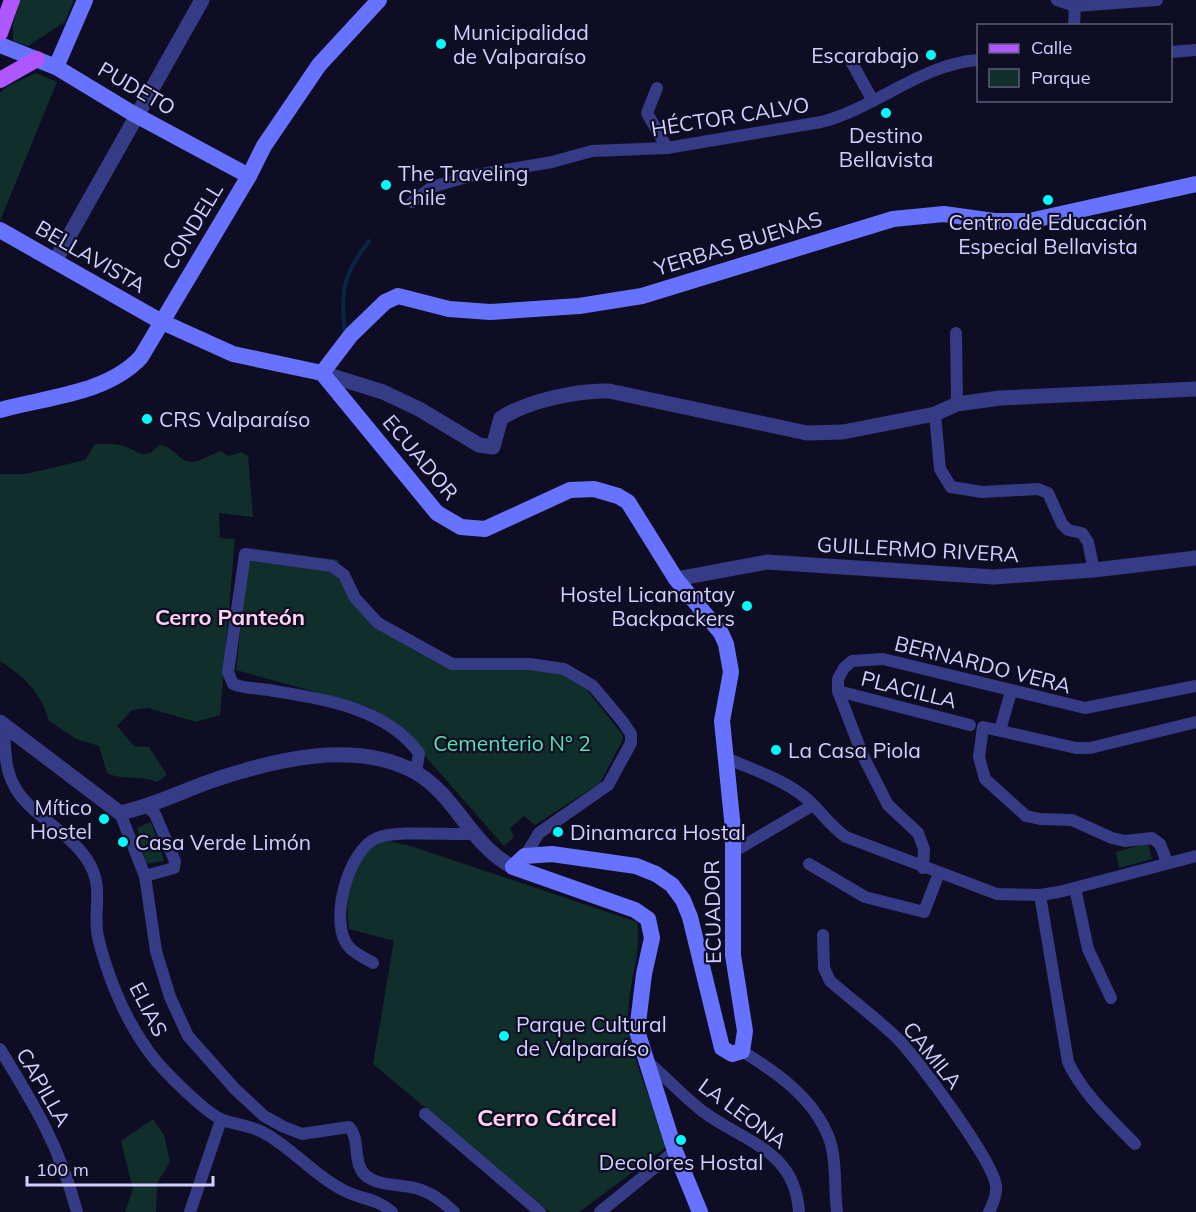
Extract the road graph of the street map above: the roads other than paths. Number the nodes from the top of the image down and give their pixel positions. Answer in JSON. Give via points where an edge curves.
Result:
{"nodes":[{"id":1,"x":12,"y":0,"type":"edge"},
{"id":2,"x":85,"y":0,"type":"edge"},
{"id":3,"x":202,"y":0,"type":"edge"},
{"id":4,"x":379,"y":0,"type":"edge"},
{"id":5,"x":1057,"y":0,"type":"edge"},
{"id":6,"x":1156,"y":0,"type":"edge"},
{"id":7,"x":1075,"y":6,"type":"junction"},
{"id":8,"x":1074,"y":24,"type":"edge"},
{"id":9,"x":0,"y":33,"type":"edge"},
{"id":10,"x":0,"y":45,"type":"edge"},
{"id":11,"x":1196,"y":50,"type":"edge"},
{"id":12,"x":1172,"y":52,"type":"edge"},
{"id":13,"x":37,"y":59,"type":"junction"},
{"id":14,"x":977,"y":60,"type":"edge"},
{"id":15,"x":852,"y":63,"type":"dead end"},
{"id":16,"x":56,"y":68,"type":"junction"},
{"id":17,"x":0,"y":80,"type":"edge"},
{"id":18,"x":657,"y":88,"type":"dead end"},
{"id":19,"x":873,"y":101,"type":"junction"},
{"id":20,"x":138,"y":116,"type":"junction"},
{"id":21,"x":667,"y":148,"type":"junction"},
{"id":22,"x":249,"y":176,"type":"junction"},
{"id":23,"x":1196,"y":184,"type":"edge"},
{"id":24,"x":412,"y":202,"type":"dead end"},
{"id":25,"x":0,"y":230,"type":"edge"},
{"id":26,"x":55,"y":261,"type":"junction"},
{"id":27,"x":160,"y":321,"type":"junction"},
{"id":28,"x":956,"y":333,"type":"dead end"},
{"id":29,"x":322,"y":373,"type":"junction"},
{"id":30,"x":1196,"y":389,"type":"edge"},
{"id":31,"x":957,"y":404,"type":"junction"},
{"id":32,"x":0,"y":410,"type":"edge"},
{"id":33,"x":935,"y":414,"type":"junction"},
{"id":34,"x":1196,"y":558,"type":"edge"},
{"id":35,"x":1094,"y":570,"type":"junction"},
{"id":36,"x":676,"y":579,"type":"junction"},
{"id":37,"x":1196,"y":686,"type":"edge"},
{"id":38,"x":838,"y":691,"type":"junction"},
{"id":39,"x":1011,"y":692,"type":"junction"},
{"id":40,"x":1196,"y":722,"type":"edge"},
{"id":41,"x":4,"y":724,"type":"edge"},
{"id":42,"x":976,"y":726,"type":"junction"},
{"id":43,"x":1000,"y":730,"type":"junction"},
{"id":44,"x":726,"y":758,"type":"junction"},
{"id":45,"x":416,"y":773,"type":"junction"},
{"id":46,"x":813,"y":805,"type":"junction"},
{"id":47,"x":148,"y":807,"type":"junction"},
{"id":48,"x":120,"y":813,"type":"junction"},
{"id":49,"x":473,"y":834,"type":"junction"},
{"id":50,"x":733,"y":852,"type":"junction"},
{"id":51,"x":1196,"y":856,"type":"edge"},
{"id":52,"x":519,"y":862,"type":"junction"},
{"id":53,"x":1167,"y":862,"type":"junction"},
{"id":54,"x":809,"y":864,"type":"dead end"},
{"id":55,"x":923,"y":868,"type":"junction"},
{"id":56,"x":939,"y":873,"type":"junction"},
{"id":57,"x":145,"y":876,"type":"junction"},
{"id":58,"x":1075,"y":888,"type":"junction"},
{"id":59,"x":1040,"y":895,"type":"junction"},
{"id":60,"x":824,"y":935,"type":"dead end"},
{"id":61,"x":373,"y":963,"type":"dead end"},
{"id":62,"x":1111,"y":998,"type":"dead end"},
{"id":63,"x":0,"y":1049,"type":"edge"},
{"id":64,"x":742,"y":1051,"type":"junction"},
{"id":65,"x":644,"y":1059,"type":"junction"},
{"id":66,"x":240,"y":1093,"type":"junction"},
{"id":67,"x":425,"y":1114,"type":"dead end"},
{"id":68,"x":221,"y":1120,"type":"junction"},
{"id":69,"x":265,"y":1133,"type":"junction"},
{"id":70,"x":1135,"y":1144,"type":"dead end"},
{"id":71,"x":675,"y":1151,"type":"junction"},
{"id":72,"x":77,"y":1212,"type":"edge"},
{"id":73,"x":190,"y":1212,"type":"edge"},
{"id":74,"x":392,"y":1212,"type":"edge"},
{"id":75,"x":454,"y":1212,"type":"edge"},
{"id":76,"x":540,"y":1212,"type":"edge"},
{"id":77,"x":600,"y":1212,"type":"edge"},
{"id":78,"x":700,"y":1212,"type":"edge"},
{"id":79,"x":799,"y":1212,"type":"edge"},
{"id":80,"x":837,"y":1212,"type":"edge"},
{"id":81,"x":989,"y":1212,"type":"edge"}],
"edges":[{"from":1,"to":9,"type":"main road"},
{"from":2,"to":16,"type":"main road"},
{"from":3,"to":20,"type":"street"},
{"from":4,"to":22,"type":"main road","name":"CONDELL","via":[[319,65],[264,146]]},
{"from":5,"to":7,"type":"street"},
{"from":6,"to":7,"type":"street"},
{"from":7,"to":8,"type":"street"},
{"from":10,"to":13,"type":"main road","name":"PUDETO"},
{"from":11,"to":12,"type":"street"},
{"from":13,"to":16,"type":"main road","name":"PUDETO"},
{"from":13,"to":17,"type":"main road"},
{"from":14,"to":19,"type":"street","name":"HÉCTOR CALVO","via":[[939,68]]},
{"from":15,"to":19,"type":"street"},
{"from":16,"to":20,"type":"main road","name":"PUDETO"},
{"from":18,"to":21,"type":"street","via":[[647,113]]},
{"from":19,"to":21,"type":"street","name":"HÉCTOR CALVO","via":[[821,122]]},
{"from":20,"to":22,"type":"main road","name":"PUDETO"},
{"from":20,"to":26,"type":"street"},
{"from":21,"to":24,"type":"street","name":"HÉCTOR CALVO","via":[[592,151],[470,176],[432,187]]},
{"from":22,"to":27,"type":"main road","name":"CONDELL"},
{"from":23,"to":29,"type":"main road","name":"YERBAS BUENAS","via":[[1029,220],[994,221],[944,214],[893,219],[642,296],[600,304],[467,311],[398,296],[385,302],[351,335]]},
{"from":25,"to":26,"type":"main road","name":"BELLAVISTA"},
{"from":26,"to":27,"type":"main road","name":"BELLAVISTA"},
{"from":27,"to":29,"type":"main road","name":"BELLAVISTA","via":[[233,354]]},
{"from":27,"to":32,"type":"main road","name":"CONDELL","via":[[141,357],[117,376],[84,389]]},
{"from":28,"to":31,"type":"street"},
{"from":29,"to":33,"type":"street","via":[[392,396],[486,447],[493,447],[501,418],[511,412],[594,391],[807,433],[843,432]]},
{"from":29,"to":36,"type":"main road","name":"ECUADOR","via":[[444,519],[461,527],[485,529],[570,490],[607,492],[628,502]]},
{"from":30,"to":31,"type":"street","via":[[1000,398]]},
{"from":31,"to":33,"type":"street"},
{"from":33,"to":35,"type":"street","via":[[940,469],[951,487],[982,492],[1038,489],[1048,493],[1062,524],[1068,530],[1082,533],[1088,542]]},
{"from":34,"to":35,"type":"street","name":"GUILLERMO RIVERA"},
{"from":35,"to":36,"type":"street","name":"GUILLERMO RIVERA","via":[[994,577],[767,562]]},
{"from":36,"to":44,"type":"main road","name":"ECUADOR","via":[[726,644],[731,672],[723,708]]},
{"from":37,"to":39,"type":"street","name":"BERNARDO VERA","via":[[1085,708]]},
{"from":38,"to":39,"type":"street","name":"BERNARDO VERA","via":[[841,673],[852,661],[884,659]]},
{"from":38,"to":42,"type":"street","name":"PLACILLA"},
{"from":38,"to":55,"type":"street","via":[[863,756],[888,805],[918,833],[924,849]]},
{"from":39,"to":43,"type":"street"},
{"from":40,"to":43,"type":"street","name":"PLACILLA","via":[[1090,748]]},
{"from":41,"to":48,"type":"street"},
{"from":41,"to":68,"type":"street","name":"ELIAS","via":[[12,784],[24,802],[85,856],[96,875],[98,934],[123,1006],[147,1050],[170,1077]]},
{"from":42,"to":43,"type":"street","name":"PLACILLA"},
{"from":42,"to":53,"type":"street","via":[[984,779],[1026,816],[1072,820],[1125,841],[1152,838],[1160,844]]},
{"from":44,"to":46,"type":"street","via":[[790,787]]},
{"from":44,"to":50,"type":"main road","name":"ECUADOR"},
{"from":45,"to":47,"type":"street","via":[[391,762],[367,758],[312,756],[245,770]]},
{"from":45,"to":49,"type":"street","via":[[442,796]]},
{"from":45,"to":52,"type":"street","via":[[419,753],[387,723],[347,706],[233,684],[228,672],[246,554],[333,566],[344,575],[356,598],[378,623],[452,664],[530,664],[564,669],[593,686],[631,734],[631,743],[608,785],[539,833]]},
{"from":46,"to":50,"type":"street"},
{"from":46,"to":55,"type":"street","via":[[846,837]]},
{"from":47,"to":48,"type":"street"},
{"from":47,"to":57,"type":"street","via":[[155,814],[175,861],[170,870]]},
{"from":48,"to":57,"type":"street"},
{"from":49,"to":52,"type":"street","via":[[496,857]]},
{"from":49,"to":61,"type":"street","via":[[394,835],[376,838],[363,848],[350,869],[339,926],[349,948]]},
{"from":50,"to":64,"type":"main road","name":"ECUADOR","via":[[733,955],[745,1030]]},
{"from":51,"to":53,"type":"street"},
{"from":52,"to":64,"type":"main road","name":"ECUADOR","via":[[552,854],[636,866],[672,885],[690,917],[722,1048],[732,1054]]},
{"from":52,"to":65,"type":"main road","via":[[648,919],[652,938],[637,1021]]},
{"from":53,"to":58,"type":"street"},
{"from":54,"to":56,"type":"street","via":[[865,897],[924,912]]},
{"from":55,"to":56,"type":"street"},
{"from":56,"to":59,"type":"street","via":[[997,894]]},
{"from":57,"to":66,"type":"street","via":[[156,951],[170,997],[188,1036]]},
{"from":58,"to":59,"type":"street"},
{"from":58,"to":62,"type":"street","via":[[1088,949]]},
{"from":59,"to":70,"type":"street","via":[[1068,1062],[1074,1076]]},
{"from":60,"to":81,"type":"street","name":"CAMILA","via":[[824,968],[830,981],[897,1038],[991,1169],[996,1195]]},
{"from":63,"to":72,"type":"street","name":"CAPILLA","via":[[52,1137],[66,1169]]},
{"from":64,"to":80,"type":"street","via":[[801,1095],[820,1122],[829,1139]]},
{"from":65,"to":71,"type":"main road"},
{"from":65,"to":79,"type":"street","name":"LA LEONA","via":[[699,1108],[770,1153],[786,1170]]},
{"from":66,"to":69,"type":"street"},
{"from":66,"to":75,"type":"street","via":[[264,1116],[302,1134],[349,1127],[365,1175],[374,1181],[437,1196]]},
{"from":67,"to":76,"type":"street"},
{"from":68,"to":69,"type":"street","name":"ELIAS"},
{"from":68,"to":73,"type":"street"},
{"from":69,"to":74,"type":"street","name":"ELIAS","via":[[339,1188],[372,1198]]},
{"from":71,"to":77,"type":"street"},
{"from":71,"to":78,"type":"main road"}]}
